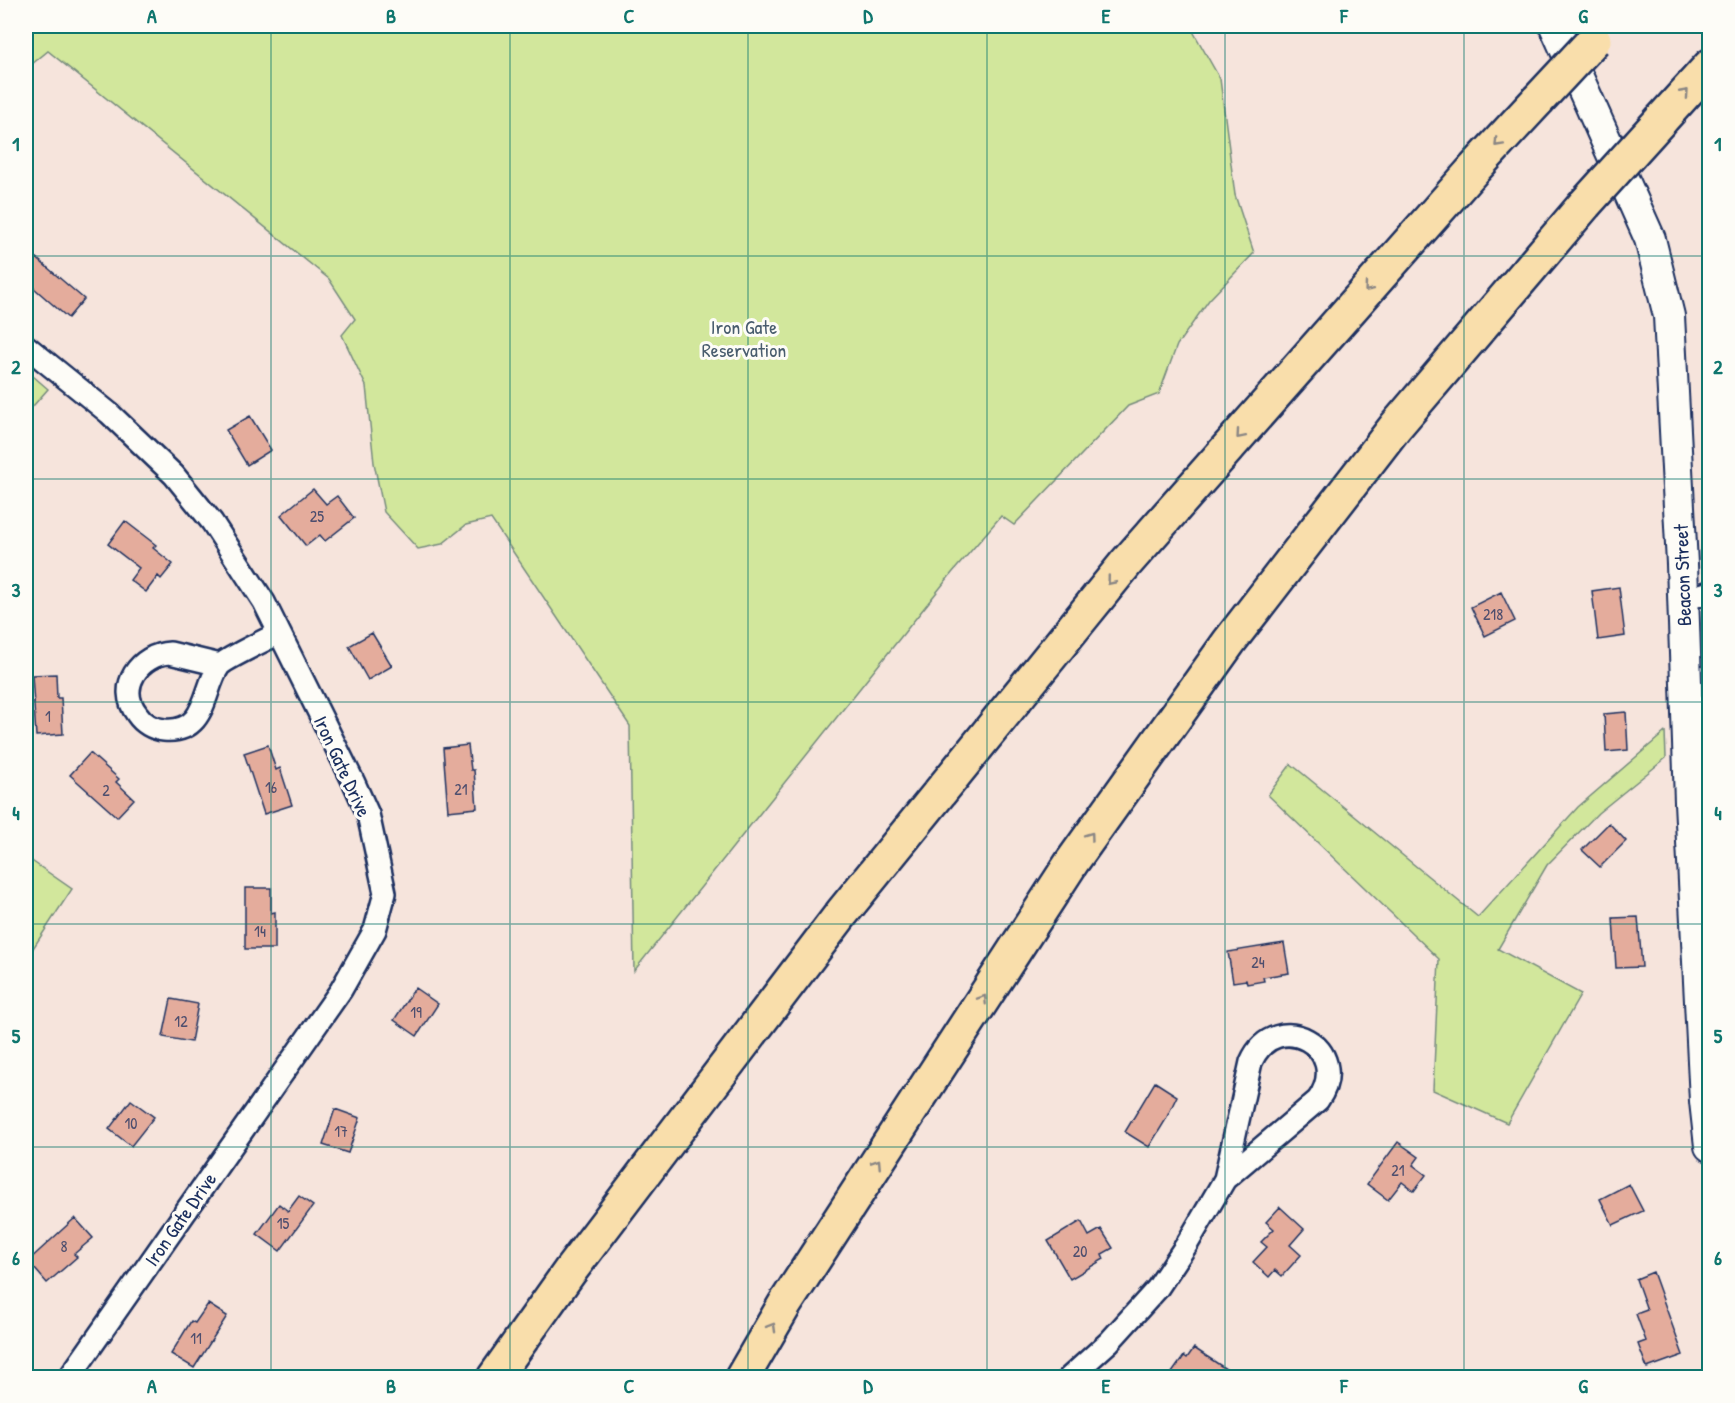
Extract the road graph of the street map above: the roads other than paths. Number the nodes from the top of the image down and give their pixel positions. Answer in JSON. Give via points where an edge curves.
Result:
{"nodes":[{"id":1,"x":1555,"y":26,"type":"edge"},
{"id":2,"x":1601,"y":33,"type":"edge"},
{"id":3,"x":1710,"y":66,"type":"edge"},
{"id":4,"x":26,"y":346,"type":"edge"},
{"id":5,"x":1696,"y":596,"type":"edge"},
{"id":6,"x":279,"y":633,"type":"junction"},
{"id":7,"x":220,"y":665,"type":"dead end"},
{"id":8,"x":1710,"y":1146,"type":"edge"},
{"id":9,"x":1225,"y":1179,"type":"junction"},
{"id":10,"x":69,"y":1377,"type":"edge"},
{"id":11,"x":494,"y":1377,"type":"edge"},
{"id":12,"x":742,"y":1377,"type":"edge"},
{"id":13,"x":1069,"y":1377,"type":"edge"}],
"edges":[{"from":1,"to":5,"type":"main road","name":"Beacon Street","via":[[1637,206],[1660,274],[1669,316]]},
{"from":2,"to":11,"type":"highway","one_way":true,"bridge":true,"via":[[1467,177],[1119,572],[842,913]]},
{"from":12,"to":3,"type":"highway","one_way":true,"bridge":true,"via":[[785,1304],[1072,862],[1222,651],[1396,426],[1585,204]]},
{"from":4,"to":6,"type":"street","name":"Iron Gate Drive","via":[[110,412],[174,475],[212,522],[264,602]]},
{"from":5,"to":8,"type":"main road","name":"Beacon Street","via":[[1690,802]]},
{"from":6,"to":7,"type":"street"},
{"from":6,"to":10,"type":"street","name":"Iron Gate Drive","via":[[368,814],[385,893],[375,930],[341,990]]},
{"from":9,"to":9,"type":"street","via":[[1323,1093],[1328,1076],[1325,1059],[1308,1040],[1283,1035],[1267,1041],[1254,1054]]},
{"from":9,"to":13,"type":"street","via":[[1157,1289],[1109,1342]]}]}
